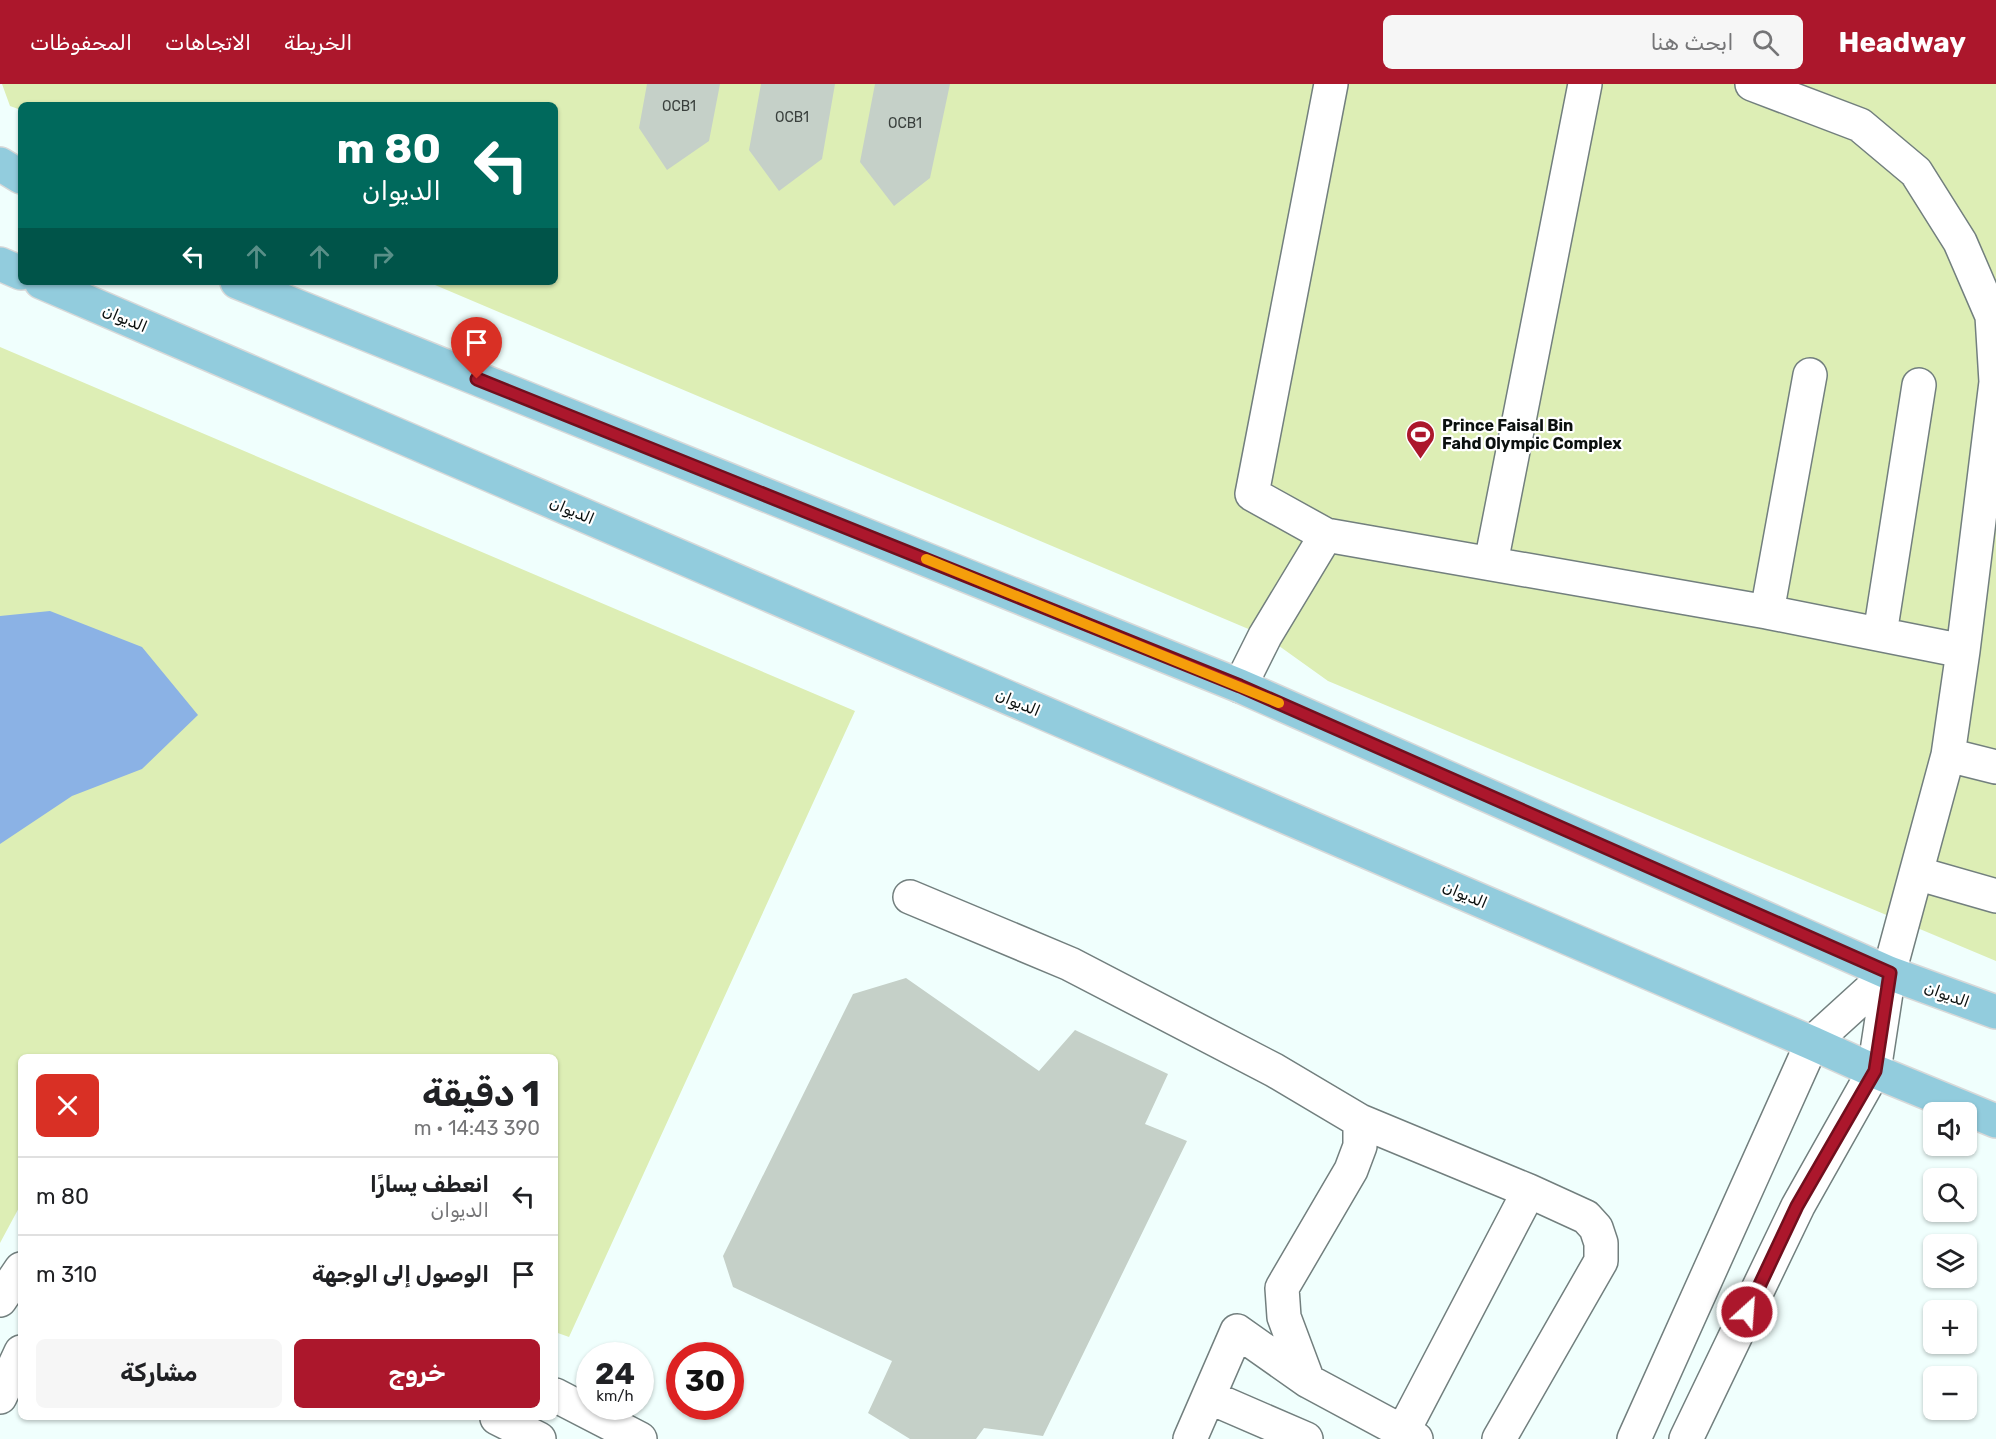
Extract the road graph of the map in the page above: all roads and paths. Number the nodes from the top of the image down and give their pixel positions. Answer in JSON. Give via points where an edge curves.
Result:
{"nodes":[{"id":1,"x":1331,"y":84,"type":"edge"},
{"id":2,"x":1585,"y":84,"type":"edge"},
{"id":3,"x":1752,"y":84,"type":"edge"},
{"id":4,"x":0,"y":164,"type":"edge"},
{"id":5,"x":18,"y":175,"type":"edge"},
{"id":6,"x":0,"y":189,"type":"edge"},
{"id":7,"x":18,"y":196,"type":"edge"},
{"id":8,"x":0,"y":264,"type":"edge"},
{"id":9,"x":18,"y":272,"type":"edge"},
{"id":10,"x":48,"y":285,"type":"edge"},
{"id":11,"x":244,"y":285,"type":"edge"},
{"id":12,"x":1810,"y":375,"type":"dead end"},
{"id":13,"x":1919,"y":386,"type":"dead end"},
{"id":14,"x":1326,"y":535,"type":"junction"},
{"id":15,"x":1491,"y":563,"type":"junction"},
{"id":16,"x":1767,"y":612,"type":"junction"},
{"id":17,"x":1880,"y":634,"type":"junction"},
{"id":18,"x":1963,"y":651,"type":"junction"},
{"id":19,"x":1240,"y":686,"type":"junction"},
{"id":20,"x":1948,"y":755,"type":"junction"},
{"id":21,"x":1996,"y":767,"type":"edge"},
{"id":22,"x":1916,"y":873,"type":"junction"},
{"id":23,"x":1996,"y":896,"type":"edge"},
{"id":24,"x":910,"y":897,"type":"dead end"},
{"id":25,"x":1890,"y":973,"type":"junction"},
{"id":26,"x":1996,"y":1012,"type":"edge"},
{"id":27,"x":1812,"y":1043,"type":"junction"},
{"id":28,"x":1875,"y":1071,"type":"junction"},
{"id":29,"x":1360,"y":1121,"type":"junction"},
{"id":30,"x":1996,"y":1121,"type":"edge"},
{"id":31,"x":1529,"y":1191,"type":"junction"},
{"id":32,"x":18,"y":1273,"type":"edge"},
{"id":33,"x":0,"y":1300,"type":"edge"},
{"id":34,"x":18,"y":1358,"type":"edge"},
{"id":35,"x":1308,"y":1381,"type":"junction"},
{"id":36,"x":0,"y":1397,"type":"edge"},
{"id":37,"x":558,"y":1397,"type":"edge"},
{"id":38,"x":1209,"y":1397,"type":"junction"},
{"id":39,"x":501,"y":1420,"type":"edge"},
{"id":40,"x":1406,"y":1437,"type":"edge"},
{"id":41,"x":539,"y":1439,"type":"edge"},
{"id":42,"x":640,"y":1439,"type":"edge"},
{"id":43,"x":1190,"y":1439,"type":"edge"},
{"id":44,"x":1305,"y":1439,"type":"edge"},
{"id":45,"x":1499,"y":1439,"type":"edge"},
{"id":46,"x":1634,"y":1439,"type":"edge"},
{"id":47,"x":1686,"y":1439,"type":"edge"}],
"edges":[{"from":1,"to":14,"type":"street","via":[[1252,494]]},
{"from":2,"to":15,"type":"street"},
{"from":3,"to":18,"type":"street","via":[[1860,125],[1916,172],[1960,243],[1992,316],[1996,382]]},
{"from":4,"to":5,"type":"main road"},
{"from":6,"to":7,"type":"main road"},
{"from":8,"to":9,"type":"main road"},
{"from":10,"to":27,"type":"main road","name":"الديوان"},
{"from":11,"to":19,"type":"main road","name":"الديوان"},
{"from":12,"to":16,"type":"street"},
{"from":13,"to":17,"type":"street"},
{"from":14,"to":15,"type":"street"},
{"from":14,"to":19,"type":"street","via":[[1265,636]]},
{"from":15,"to":16,"type":"street"},
{"from":16,"to":17,"type":"street"},
{"from":17,"to":18,"type":"street"},
{"from":18,"to":20,"type":"street"},
{"from":19,"to":25,"type":"main road","name":"الديوان"},
{"from":20,"to":21,"type":"street"},
{"from":20,"to":22,"type":"street"},
{"from":22,"to":23,"type":"street"},
{"from":22,"to":25,"type":"street"},
{"from":24,"to":29,"type":"street","via":[[1070,964],[1274,1070]]},
{"from":25,"to":26,"type":"main road","name":"الديوان"},
{"from":25,"to":27,"type":"street"},
{"from":25,"to":28,"type":"street"},
{"from":27,"to":28,"type":"main road","name":"الديوان"},
{"from":27,"to":46,"type":"street"},
{"from":28,"to":30,"type":"main road","name":"الديوان"},
{"from":28,"to":47,"type":"street","via":[[1797,1206]]},
{"from":29,"to":31,"type":"street"},
{"from":29,"to":35,"type":"street","via":[[1360,1146],[1351,1170],[1282,1288],[1284,1317]]},
{"from":31,"to":40,"type":"street"},
{"from":31,"to":45,"type":"street","via":[[1586,1217],[1596,1228],[1601,1261]]},
{"from":32,"to":33,"type":"street"},
{"from":34,"to":36,"type":"street"},
{"from":35,"to":38,"type":"street","via":[[1237,1331]]},
{"from":35,"to":40,"type":"street"},
{"from":37,"to":42,"type":"street"},
{"from":38,"to":43,"type":"street"},
{"from":38,"to":44,"type":"street"},
{"from":39,"to":41,"type":"street"}]}
